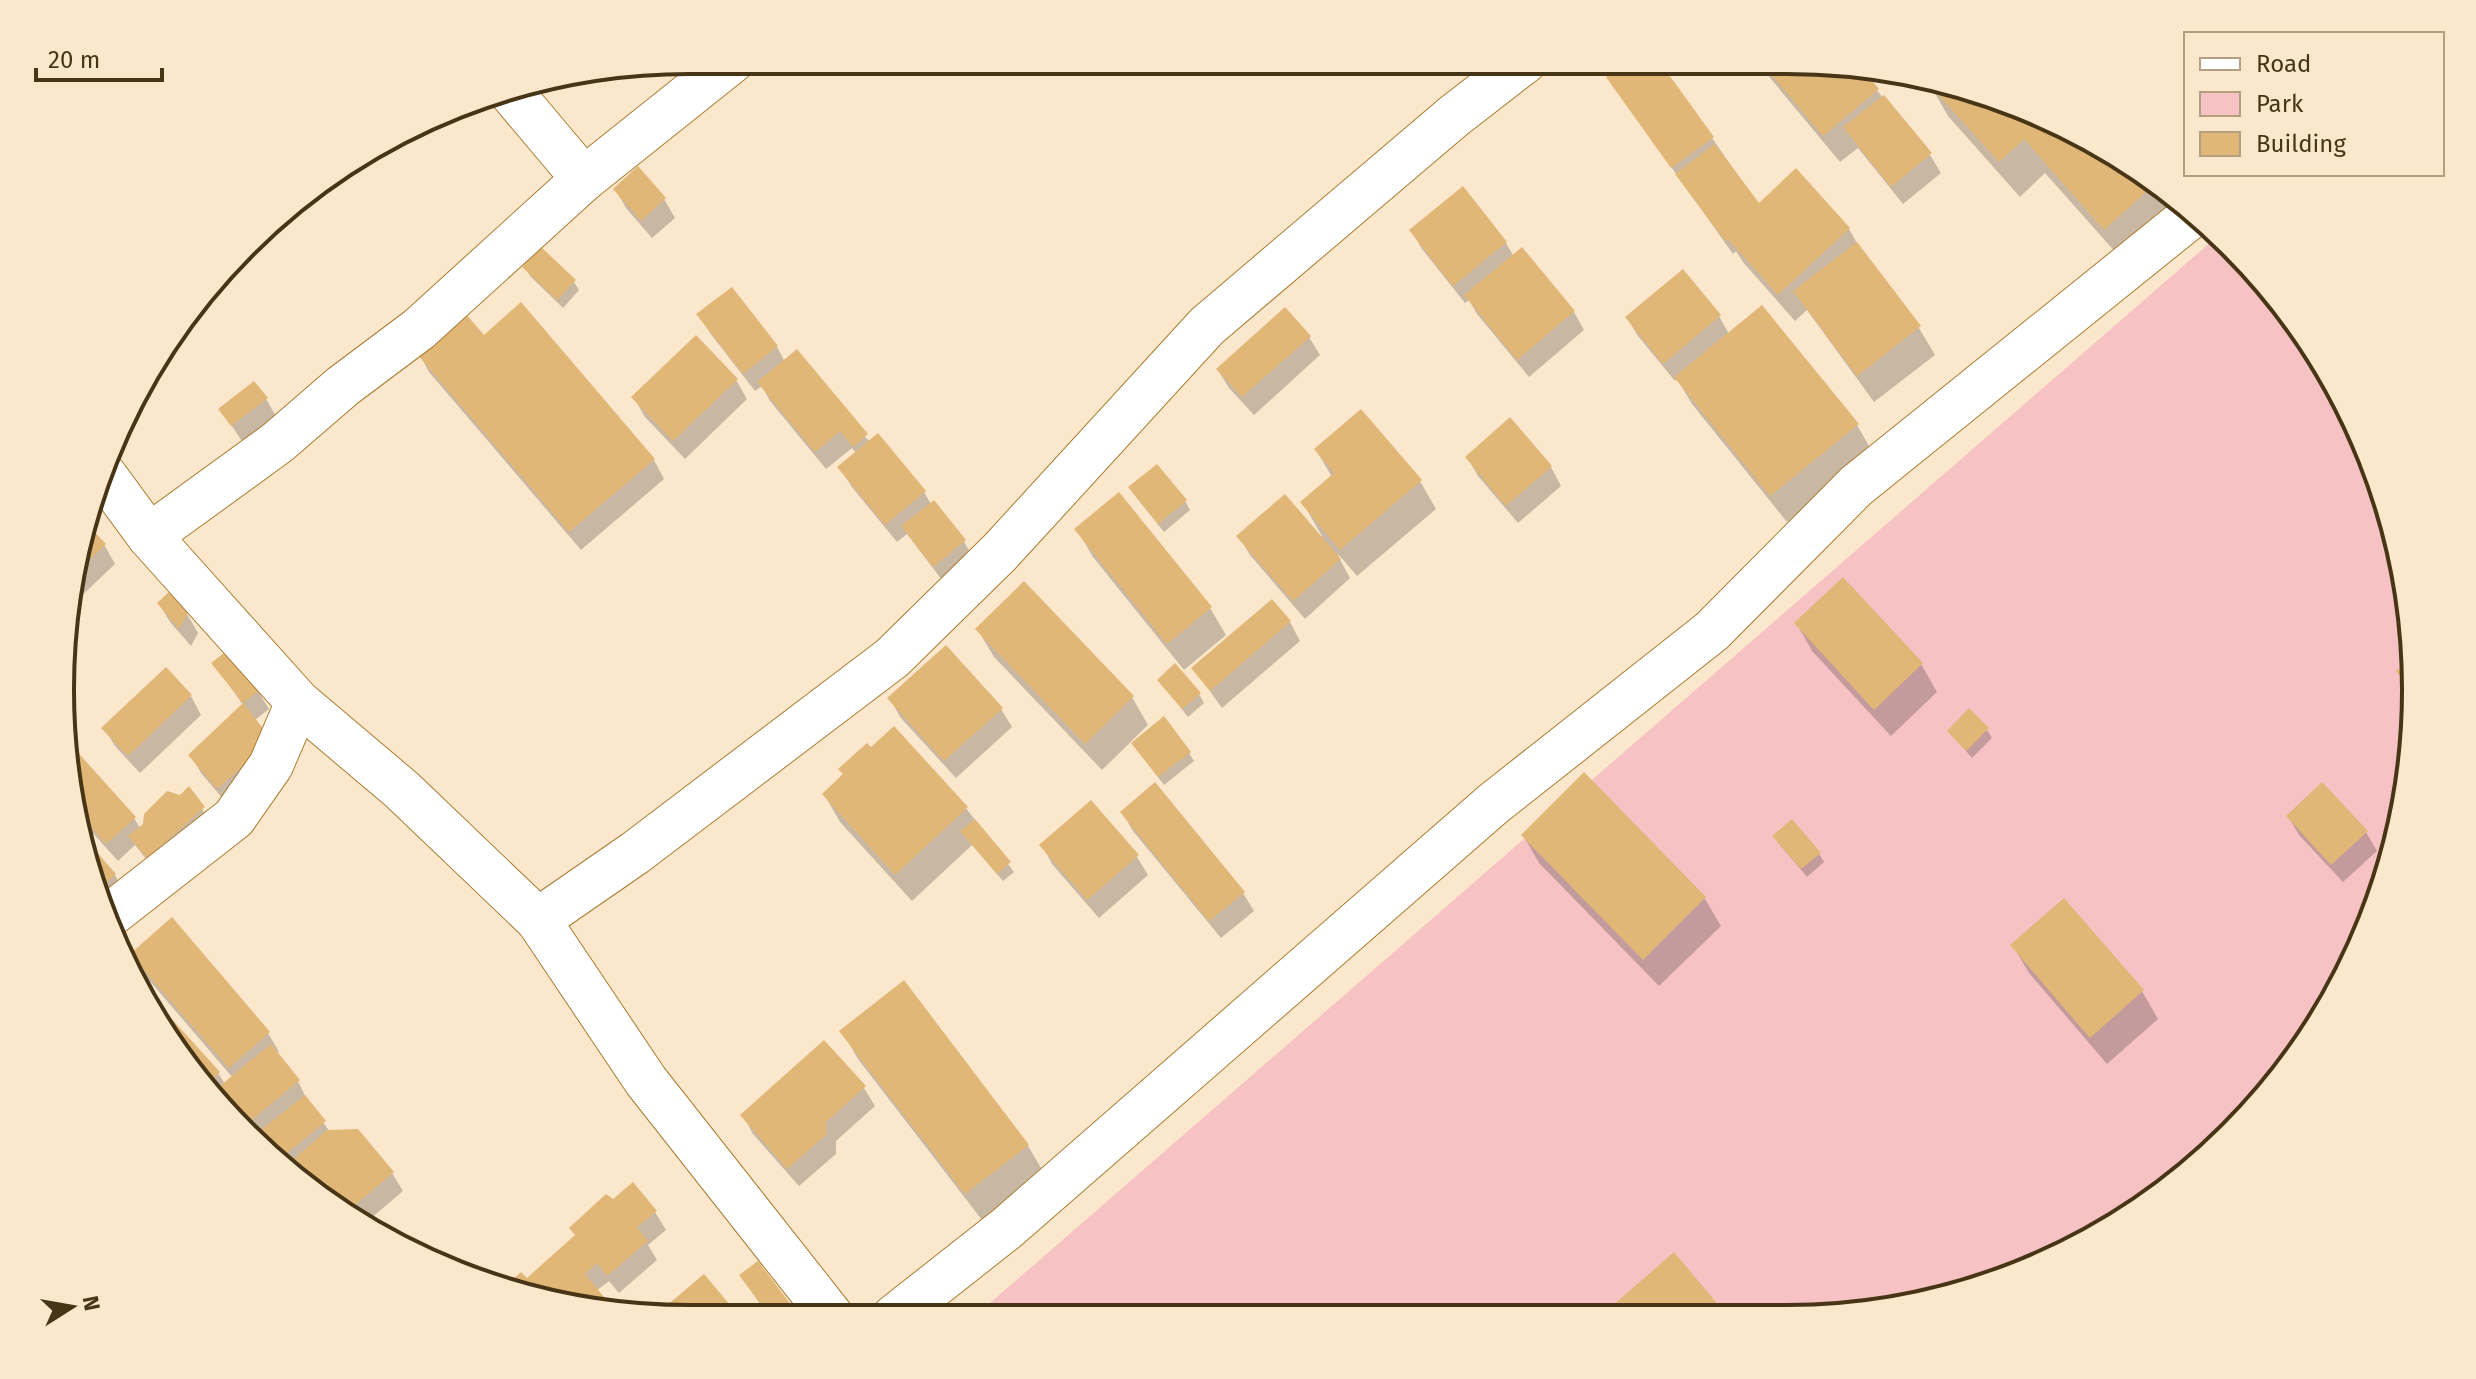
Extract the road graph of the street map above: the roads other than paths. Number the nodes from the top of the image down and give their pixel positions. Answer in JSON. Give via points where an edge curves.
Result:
{"nodes":[{"id":1,"x":715,"y":74,"type":"edge"},
{"id":2,"x":1508,"y":74,"type":"edge"},
{"id":3,"x":517,"y":99,"type":"edge"},
{"id":4,"x":584,"y":179,"type":"junction"},
{"id":5,"x":2185,"y":221,"type":"edge"},
{"id":6,"x":110,"y":483,"type":"edge"},
{"id":7,"x":149,"y":536,"type":"junction"},
{"id":8,"x":298,"y":702,"type":"junction"},
{"id":9,"x":116,"y":911,"type":"edge"},
{"id":10,"x":538,"y":920,"type":"junction"},
{"id":11,"x":823,"y":1305,"type":"edge"},
{"id":12,"x":909,"y":1305,"type":"edge"}],
"edges":[{"from":1,"to":4,"type":"street"},
{"from":2,"to":10,"type":"street","via":[[1207,326],[1000,552],[892,658]]},
{"from":3,"to":4,"type":"street"},
{"from":4,"to":7,"type":"street","via":[[419,329],[277,443]]},
{"from":5,"to":12,"type":"street","via":[[1856,486],[1712,631],[1493,804],[1007,1228]]},
{"from":6,"to":7,"type":"street"},
{"from":7,"to":8,"type":"street"},
{"from":8,"to":9,"type":"street","via":[[271,765],[234,818]]},
{"from":8,"to":10,"type":"street","via":[[402,790]]},
{"from":10,"to":11,"type":"street","via":[[646,1081]]}]}
